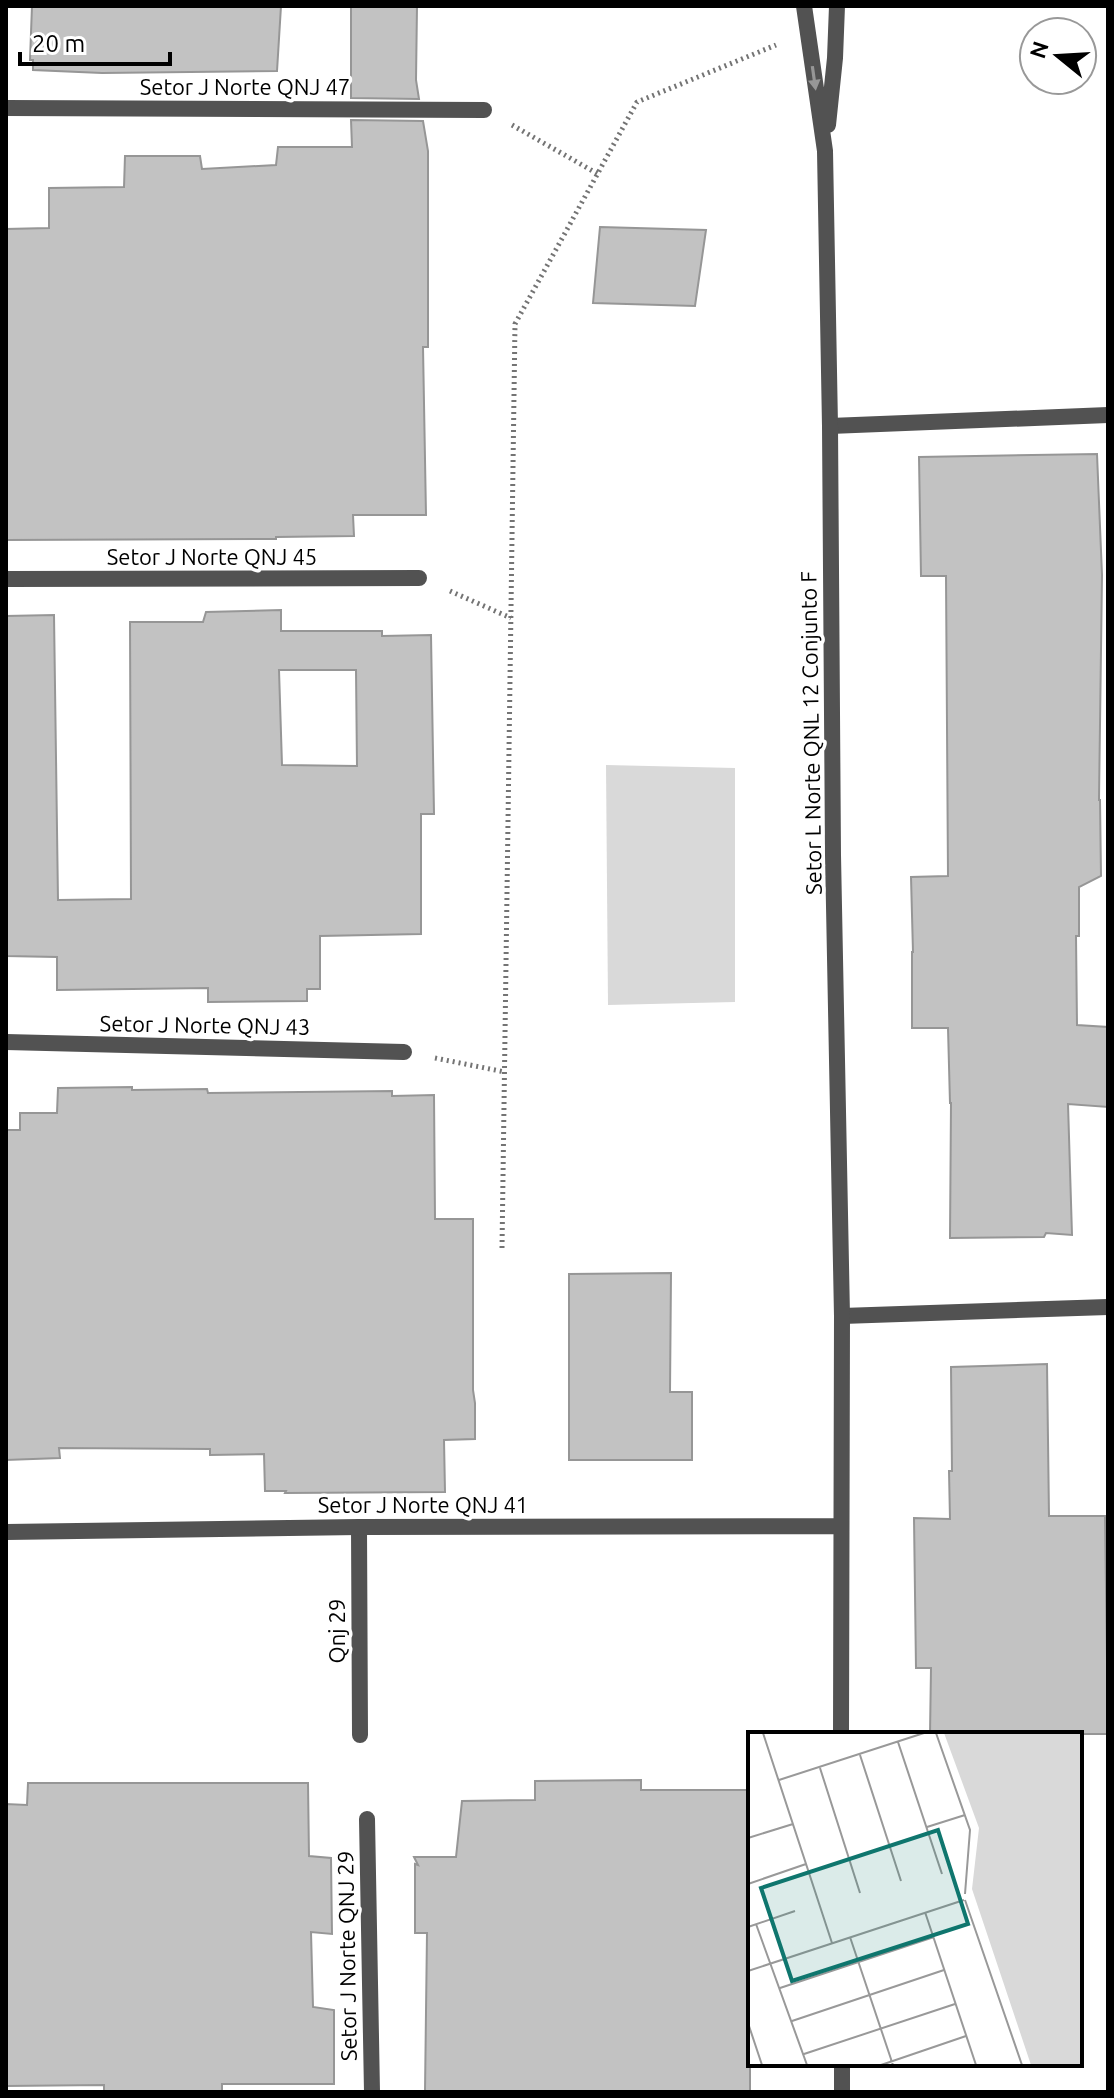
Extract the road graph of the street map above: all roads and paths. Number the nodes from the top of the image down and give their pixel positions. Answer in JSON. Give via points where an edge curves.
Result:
{"nodes":[{"id":1,"x":804,"y":6,"type":"edge"},
{"id":2,"x":837,"y":6,"type":"edge"},
{"id":3,"x":808,"y":32,"type":"junction"},
{"id":4,"x":6,"y":108,"type":"edge"},
{"id":5,"x":484,"y":110,"type":"joint"},
{"id":6,"x":825,"y":151,"type":"junction"},
{"id":7,"x":598,"y":174,"type":"junction"},
{"id":8,"x":1108,"y":415,"type":"edge"},
{"id":9,"x":830,"y":426,"type":"junction"},
{"id":10,"x":419,"y":578,"type":"joint"},
{"id":11,"x":6,"y":579,"type":"edge"},
{"id":12,"x":511,"y":618,"type":"junction"},
{"id":13,"x":6,"y":1042,"type":"edge"},
{"id":14,"x":404,"y":1052,"type":"joint"},
{"id":15,"x":505,"y":1072,"type":"junction"},
{"id":16,"x":502,"y":1248,"type":"dead end"},
{"id":17,"x":1108,"y":1307,"type":"edge"},
{"id":18,"x":842,"y":1316,"type":"junction"},
{"id":19,"x":841,"y":1526,"type":"junction"},
{"id":20,"x":359,"y":1527,"type":"junction"},
{"id":21,"x":6,"y":1532,"type":"edge"},
{"id":22,"x":841,"y":1732,"type":"edge"},
{"id":23,"x":360,"y":1735,"type":"dead end"},
{"id":24,"x":367,"y":1819,"type":"dead end"},
{"id":25,"x":842,"y":2066,"type":"edge"},
{"id":26,"x":372,"y":2092,"type":"edge"},
{"id":27,"x":842,"y":2092,"type":"edge"}],
"edges":[{"from":1,"to":3,"type":"street"},
{"from":2,"to":6,"type":"street"},
{"from":3,"to":6,"type":"street","one_way":true},
{"from":3,"to":7,"type":"path","via":[[637,102]]},
{"from":4,"to":5,"type":"street","name":"Setor J Norte QNJ 47"},
{"from":5,"to":7,"type":"path"},
{"from":6,"to":9,"type":"street","name":"Setor L Norte QNL 12 Conjunto F"},
{"from":7,"to":12,"type":"path","via":[[515,324]]},
{"from":8,"to":9,"type":"street"},
{"from":9,"to":18,"type":"street","name":"Setor L Norte QNL 12 Conjunto F"},
{"from":10,"to":11,"type":"street","name":"Setor J Norte QNJ 45"},
{"from":10,"to":12,"type":"path"},
{"from":12,"to":15,"type":"path"},
{"from":13,"to":14,"type":"street","name":"Setor J Norte QNJ 43"},
{"from":14,"to":15,"type":"path"},
{"from":15,"to":16,"type":"path"},
{"from":17,"to":18,"type":"street"},
{"from":18,"to":19,"type":"street","name":"Setor L Norte QNL 12 Conjunto F"},
{"from":19,"to":20,"type":"street","name":"Setor J Norte QNJ 41"},
{"from":19,"to":22,"type":"street","name":"Setor L Norte QNL 12 Conjunto F"},
{"from":20,"to":21,"type":"street","name":"Setor J Norte QNJ 41"},
{"from":20,"to":23,"type":"street","name":"Qnj 29"},
{"from":24,"to":26,"type":"street","name":"Setor J Norte QNJ 29"},
{"from":25,"to":27,"type":"street"}]}
